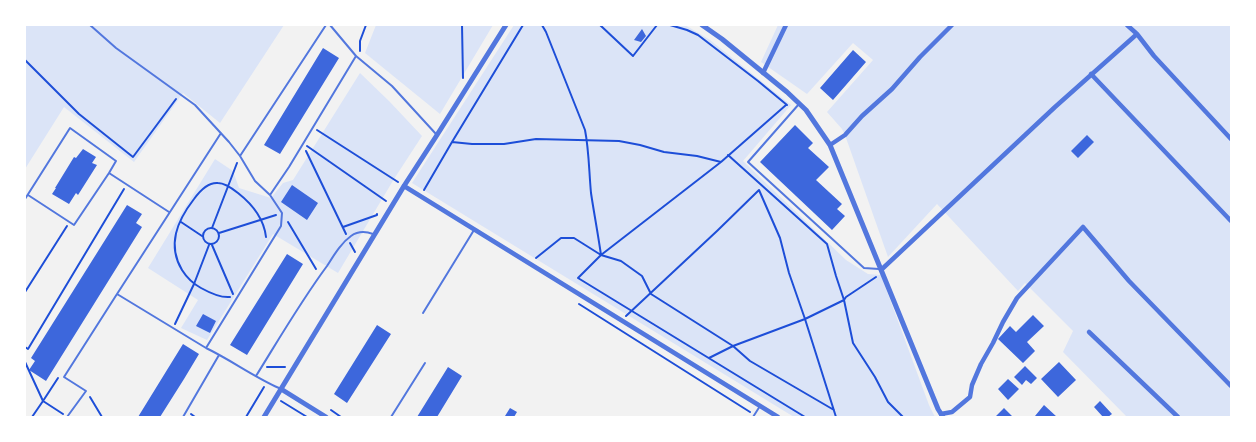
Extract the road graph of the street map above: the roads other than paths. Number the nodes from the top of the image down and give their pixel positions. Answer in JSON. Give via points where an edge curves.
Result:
{"nodes":[{"id":1,"x":90,"y":25,"type":"edge"},
{"id":2,"x":326,"y":25,"type":"edge"},
{"id":3,"x":330,"y":25,"type":"edge"},
{"id":4,"x":506,"y":25,"type":"edge"},
{"id":5,"x":702,"y":25,"type":"edge"},
{"id":6,"x":786,"y":25,"type":"edge"},
{"id":7,"x":952,"y":25,"type":"edge"},
{"id":8,"x":1127,"y":25,"type":"edge"},
{"id":9,"x":1137,"y":34,"type":"junction"},
{"id":10,"x":356,"y":56,"type":"junction"},
{"id":11,"x":763,"y":72,"type":"junction"},
{"id":12,"x":1091,"y":74,"type":"junction"},
{"id":13,"x":799,"y":104,"type":"junction"},
{"id":14,"x":221,"y":133,"type":"junction"},
{"id":15,"x":437,"y":135,"type":"junction"},
{"id":16,"x":1231,"y":139,"type":"edge"},
{"id":17,"x":830,"y":145,"type":"junction"},
{"id":18,"x":240,"y":156,"type":"junction"},
{"id":19,"x":109,"y":173,"type":"junction"},
{"id":20,"x":404,"y":186,"type":"junction"},
{"id":21,"x":28,"y":195,"type":"junction"},
{"id":22,"x":270,"y":195,"type":"junction"},
{"id":23,"x":25,"y":199,"type":"edge"},
{"id":24,"x":169,"y":212,"type":"junction"},
{"id":25,"x":1231,"y":221,"type":"edge"},
{"id":26,"x":474,"y":229,"type":"junction"},
{"id":27,"x":374,"y":234,"type":"junction"},
{"id":28,"x":882,"y":271,"type":"junction"},
{"id":29,"x":117,"y":294,"type":"junction"},
{"id":30,"x":423,"y":313,"type":"dead end"},
{"id":31,"x":1089,"y":332,"type":"dead end"},
{"id":32,"x":206,"y":348,"type":"junction"},
{"id":33,"x":220,"y":355,"type":"junction"},
{"id":34,"x":425,"y":363,"type":"dead end"},
{"id":35,"x":256,"y":376,"type":"junction"},
{"id":36,"x":1231,"y":386,"type":"edge"},
{"id":37,"x":281,"y":389,"type":"junction"},
{"id":38,"x":760,"y":406,"type":"junction"},
{"id":39,"x":754,"y":416,"type":"edge"},
{"id":40,"x":942,"y":416,"type":"edge"},
{"id":41,"x":67,"y":417,"type":"edge"},
{"id":42,"x":183,"y":417,"type":"edge"},
{"id":43,"x":264,"y":417,"type":"edge"},
{"id":44,"x":326,"y":417,"type":"edge"},
{"id":45,"x":391,"y":417,"type":"edge"},
{"id":46,"x":778,"y":417,"type":"edge"},
{"id":47,"x":1178,"y":417,"type":"edge"}],
"edges":[{"from":1,"to":14,"type":"lane","via":[[116,48],[195,105]]},
{"from":2,"to":18,"type":"lane"},
{"from":3,"to":10,"type":"lane"},
{"from":4,"to":15,"type":"street"},
{"from":5,"to":11,"type":"street"},
{"from":6,"to":11,"type":"street"},
{"from":7,"to":17,"type":"street","via":[[892,89],[845,135]]},
{"from":8,"to":9,"type":"street"},
{"from":9,"to":12,"type":"street"},
{"from":9,"to":16,"type":"street"},
{"from":10,"to":15,"type":"lane","via":[[392,86]]},
{"from":10,"to":22,"type":"lane"},
{"from":11,"to":13,"type":"street"},
{"from":12,"to":25,"type":"street"},
{"from":12,"to":28,"type":"street"},
{"from":13,"to":17,"type":"street"},
{"from":13,"to":28,"type":"lane","via":[[748,162],[864,268]]},
{"from":14,"to":18,"type":"lane"},
{"from":14,"to":24,"type":"lane"},
{"from":15,"to":20,"type":"street"},
{"from":17,"to":28,"type":"street"},
{"from":18,"to":22,"type":"lane","via":[[255,180]]},
{"from":19,"to":21,"type":"lane","via":[[74,225]]},
{"from":19,"to":21,"type":"lane","via":[[116,161],[70,128]]},
{"from":19,"to":24,"type":"lane"},
{"from":20,"to":26,"type":"street"},
{"from":20,"to":27,"type":"street"},
{"from":21,"to":23,"type":"lane"},
{"from":22,"to":32,"type":"lane","via":[[282,213],[281,226]]},
{"from":24,"to":29,"type":"lane"},
{"from":26,"to":30,"type":"lane"},
{"from":26,"to":38,"type":"street"},
{"from":27,"to":35,"type":"lane","via":[[359,232],[340,246]]},
{"from":27,"to":37,"type":"street"},
{"from":28,"to":40,"type":"street"},
{"from":29,"to":32,"type":"lane"},
{"from":29,"to":41,"type":"lane","via":[[64,377],[86,391]]},
{"from":31,"to":47,"type":"street"},
{"from":32,"to":33,"type":"lane"},
{"from":33,"to":35,"type":"lane"},
{"from":33,"to":42,"type":"lane"},
{"from":34,"to":45,"type":"lane"},
{"from":35,"to":37,"type":"lane"},
{"from":36,"to":40,"type":"street","via":[[1129,281],[1083,227],[1017,298],[981,364],[970,397]]},
{"from":37,"to":43,"type":"street"},
{"from":37,"to":44,"type":"street"},
{"from":38,"to":39,"type":"lane"},
{"from":38,"to":46,"type":"street"}]}
